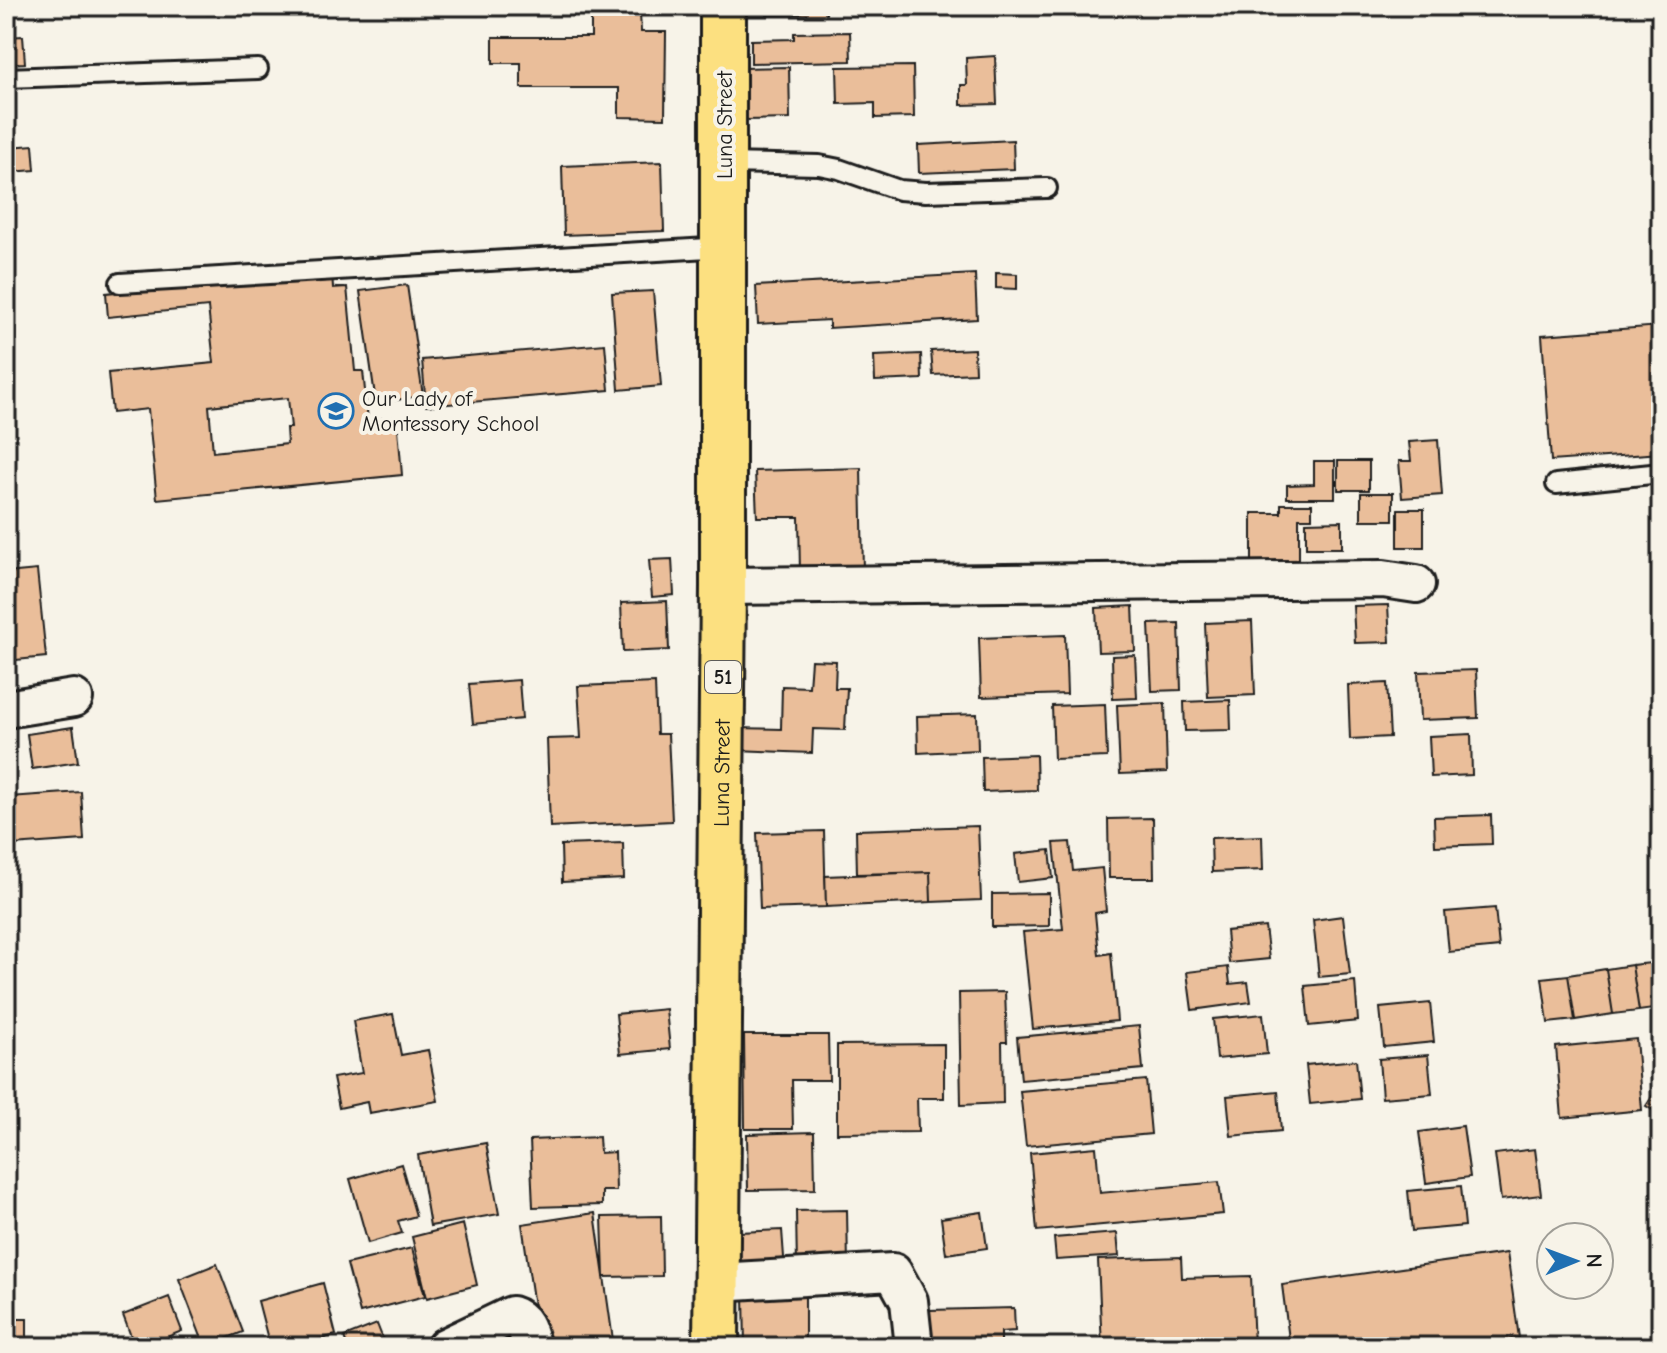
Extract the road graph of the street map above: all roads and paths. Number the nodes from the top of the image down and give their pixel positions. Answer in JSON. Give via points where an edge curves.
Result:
{"nodes":[{"id":1,"x":723,"y":6,"type":"edge"},
{"id":2,"x":258,"y":69,"type":"dead end"},
{"id":3,"x":6,"y":78,"type":"edge"},
{"id":4,"x":724,"y":163,"type":"junction"},
{"id":5,"x":1047,"y":188,"type":"dead end"},
{"id":6,"x":725,"y":247,"type":"junction"},
{"id":7,"x":120,"y":283,"type":"dead end"},
{"id":8,"x":1661,"y":473,"type":"edge"},
{"id":9,"x":1556,"y":484,"type":"dead end"},
{"id":10,"x":1416,"y":584,"type":"dead end"},
{"id":11,"x":723,"y":586,"type":"junction"},
{"id":12,"x":74,"y":698,"type":"dead end"},
{"id":13,"x":6,"y":709,"type":"edge"},
{"id":14,"x":717,"y":1282,"type":"junction"},
{"id":15,"x":445,"y":1347,"type":"edge"},
{"id":16,"x":532,"y":1347,"type":"edge"},
{"id":17,"x":716,"y":1347,"type":"edge"},
{"id":18,"x":914,"y":1347,"type":"edge"}],
"edges":[{"from":1,"to":4,"type":"main road","name":"Luna Street","number":"51"},
{"from":2,"to":3,"type":"lane"},
{"from":4,"to":5,"type":"lane","via":[[819,165],[899,190]]},
{"from":4,"to":6,"type":"main road","name":"Luna Street","number":"51"},
{"from":6,"to":7,"type":"lane"},
{"from":6,"to":11,"type":"main road","name":"Luna Street","number":"51"},
{"from":8,"to":9,"type":"lane"},
{"from":10,"to":11,"type":"street","via":[[1383,579]]},
{"from":11,"to":14,"type":"main road","name":"Luna Street","number":"51"},
{"from":12,"to":13,"type":"street"},
{"from":14,"to":17,"type":"main road","name":"Luna Street","number":"51"},
{"from":14,"to":18,"type":"street","via":[[893,1272],[909,1301]]},
{"from":15,"to":16,"type":"street","via":[[512,1315],[525,1324]]}]}
